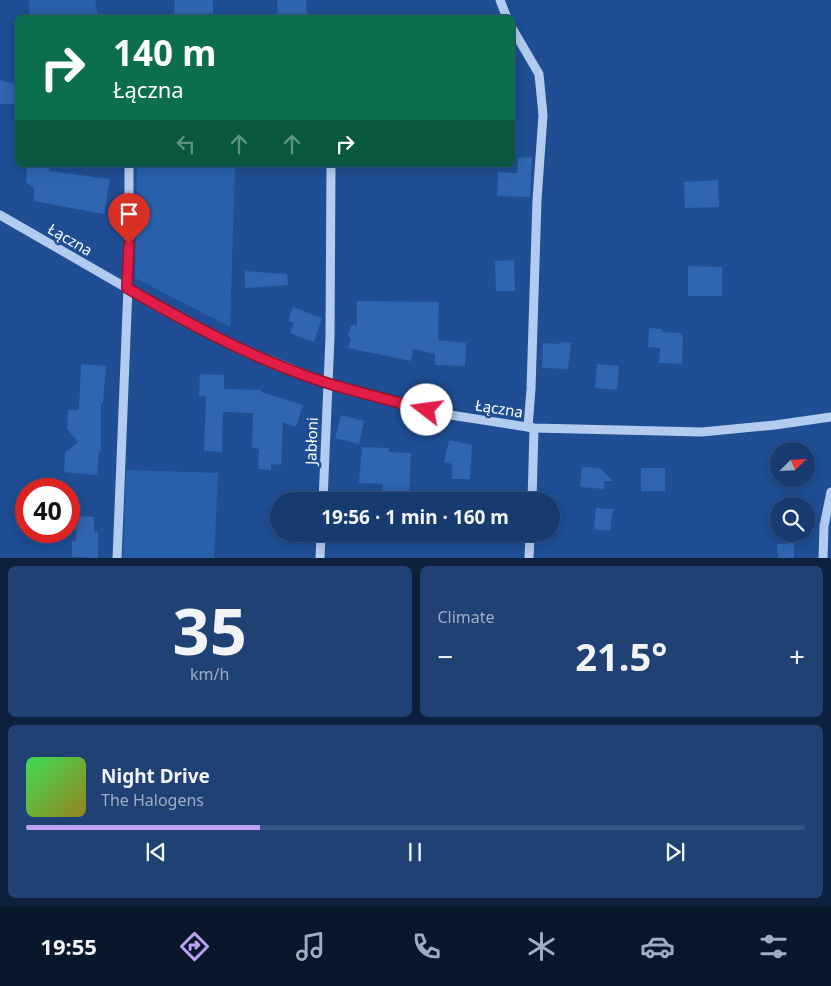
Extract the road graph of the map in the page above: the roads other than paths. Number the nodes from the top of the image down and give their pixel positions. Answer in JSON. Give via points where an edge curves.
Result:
{"nodes":[{"id":1,"x":500,"y":0,"type":"edge"},
{"id":2,"x":506,"y":15,"type":"edge"},
{"id":3,"x":515,"y":33,"type":"edge"},
{"id":4,"x":129,"y":167,"type":"edge"},
{"id":5,"x":330,"y":167,"type":"edge"},
{"id":6,"x":0,"y":215,"type":"edge"},
{"id":7,"x":127,"y":288,"type":"junction"},
{"id":8,"x":326,"y":382,"type":"junction"},
{"id":9,"x":831,"y":417,"type":"edge"},
{"id":10,"x":531,"y":428,"type":"junction"},
{"id":11,"x":324,"y":492,"type":"edge"},
{"id":12,"x":532,"y":492,"type":"edge"},
{"id":13,"x":831,"y":492,"type":"edge"},
{"id":14,"x":321,"y":542,"type":"edge"},
{"id":15,"x":530,"y":542,"type":"edge"},
{"id":16,"x":117,"y":558,"type":"edge"},
{"id":17,"x":320,"y":558,"type":"edge"},
{"id":18,"x":529,"y":558,"type":"edge"},
{"id":19,"x":823,"y":558,"type":"edge"}],
"edges":[{"from":1,"to":2,"type":"street"},
{"from":3,"to":10,"type":"street","via":[[539,74],[543,115],[537,200]]},
{"from":4,"to":7,"type":"street"},
{"from":5,"to":8,"type":"street","name":"Jabłoni","via":[[330,336]]},
{"from":6,"to":7,"type":"street","name":"Łączna"},
{"from":7,"to":8,"type":"street","name":"Łączna","via":[[234,346]]},
{"from":7,"to":16,"type":"street"},
{"from":8,"to":10,"type":"street","name":"Łączna","via":[[444,414]]},
{"from":8,"to":11,"type":"street","name":"Jabłoni"},
{"from":9,"to":10,"type":"street","name":"Łączna","via":[[702,432]]},
{"from":10,"to":12,"type":"street"},
{"from":13,"to":19,"type":"street","via":[[824,526]]},
{"from":14,"to":17,"type":"street"},
{"from":15,"to":18,"type":"street"}]}
